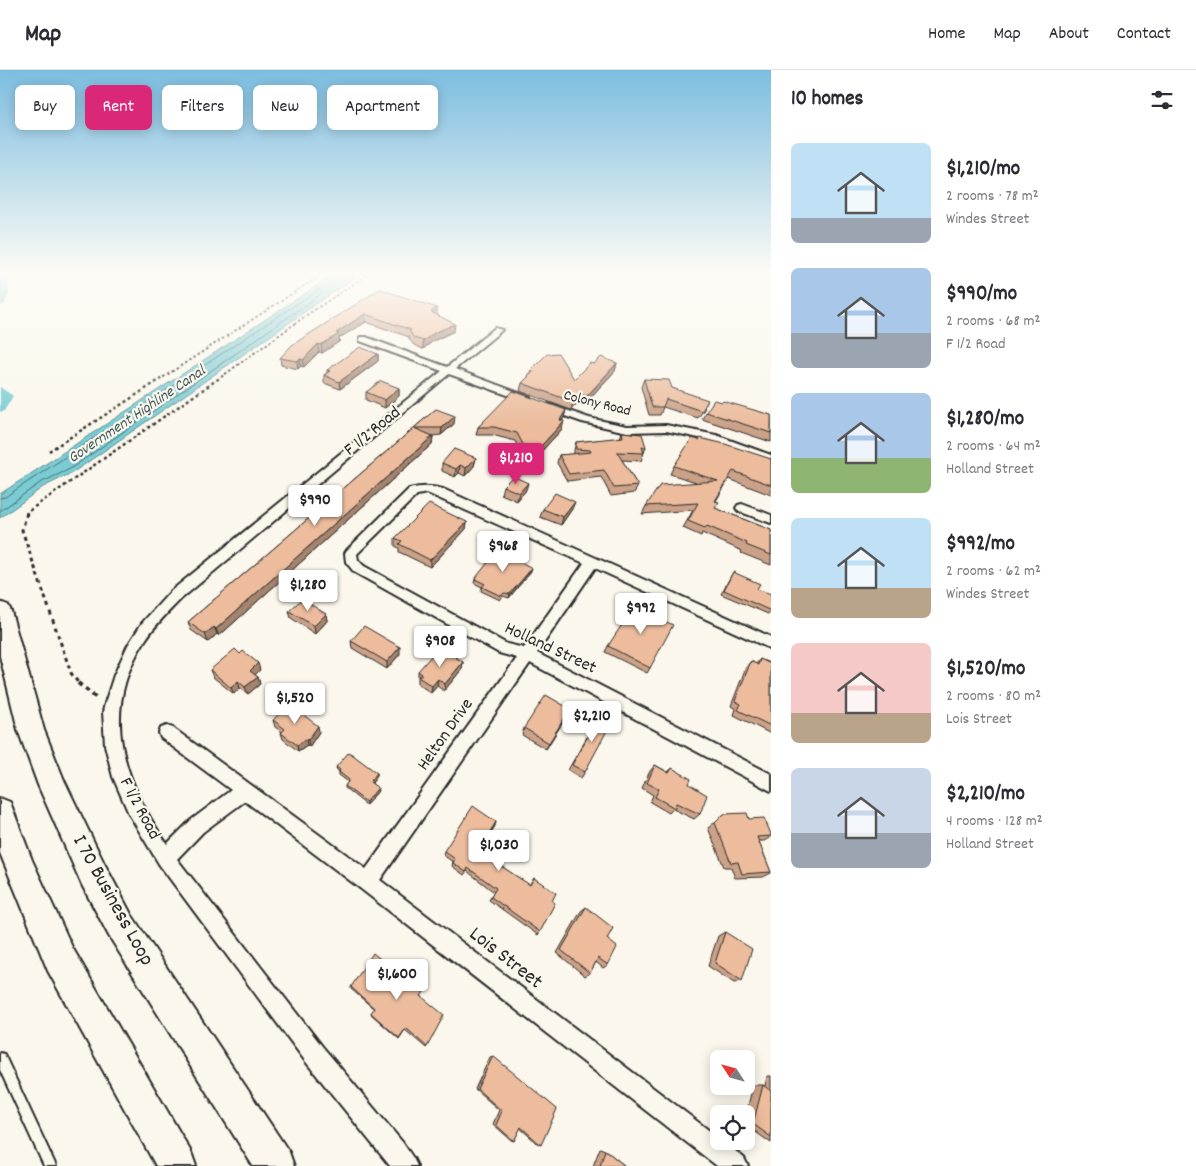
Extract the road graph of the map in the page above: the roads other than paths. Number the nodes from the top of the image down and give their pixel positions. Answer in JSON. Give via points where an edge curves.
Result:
{"nodes":[{"id":1,"x":498,"y":330,"type":"dead end"},
{"id":2,"x":363,"y":339,"type":"dead end"},
{"id":3,"x":448,"y":370,"type":"junction"},
{"id":4,"x":771,"y":459,"type":"edge"},
{"id":5,"x":742,"y":508,"type":"dead end"},
{"id":6,"x":771,"y":519,"type":"edge"},
{"id":7,"x":592,"y":562,"type":"junction"},
{"id":8,"x":0,"y":612,"type":"edge"},
{"id":9,"x":771,"y":643,"type":"edge"},
{"id":10,"x":528,"y":654,"type":"junction"},
{"id":11,"x":167,"y":733,"type":"dead end"},
{"id":12,"x":771,"y":783,"type":"edge"},
{"id":13,"x":244,"y":791,"type":"junction"},
{"id":14,"x":0,"y":812,"type":"edge"},
{"id":15,"x":165,"y":858,"type":"junction"},
{"id":16,"x":368,"y":882,"type":"junction"},
{"id":17,"x":0,"y":1058,"type":"edge"},
{"id":18,"x":50,"y":1166,"type":"edge"},
{"id":19,"x":176,"y":1166,"type":"edge"},
{"id":20,"x":275,"y":1166,"type":"edge"},
{"id":21,"x":405,"y":1166,"type":"edge"},
{"id":22,"x":736,"y":1166,"type":"edge"}],
"edges":[{"from":1,"to":3,"type":"street","name":"F 1/2 Road"},
{"from":2,"to":3,"type":"street","name":"Colony Road"},
{"from":3,"to":4,"type":"street","name":"Colony Road","via":[[586,420],[627,429],[666,428],[716,438]]},
{"from":3,"to":15,"type":"street","name":"F 1/2 Road","via":[[176,595],[133,645],[121,672],[111,710],[112,742],[129,796]]},
{"from":5,"to":6,"type":"street"},
{"from":7,"to":9,"type":"street"},
{"from":7,"to":10,"type":"street","name":"Helton Drive"},
{"from":7,"to":10,"type":"street","name":"Holland Street","via":[[428,489],[413,492],[351,553],[352,562],[359,569],[504,649]]},
{"from":8,"to":20,"type":"main road","name":"I 70 Business Loop","via":[[32,730],[52,784],[93,874],[120,925]]},
{"from":10,"to":12,"type":"street","name":"Holland Street"},
{"from":10,"to":16,"type":"street","name":"Helton Drive"},
{"from":11,"to":13,"type":"street","name":"Lois Street"},
{"from":13,"to":15,"type":"street","via":[[198,826]]},
{"from":13,"to":16,"type":"street","name":"Lois Street"},
{"from":14,"to":19,"type":"main road","via":[[19,866],[60,959]]},
{"from":15,"to":21,"type":"street","name":"F 1/2 Road","via":[[314,1054]]},
{"from":16,"to":22,"type":"street","name":"Lois Street"},
{"from":17,"to":18,"type":"lane"}]}
